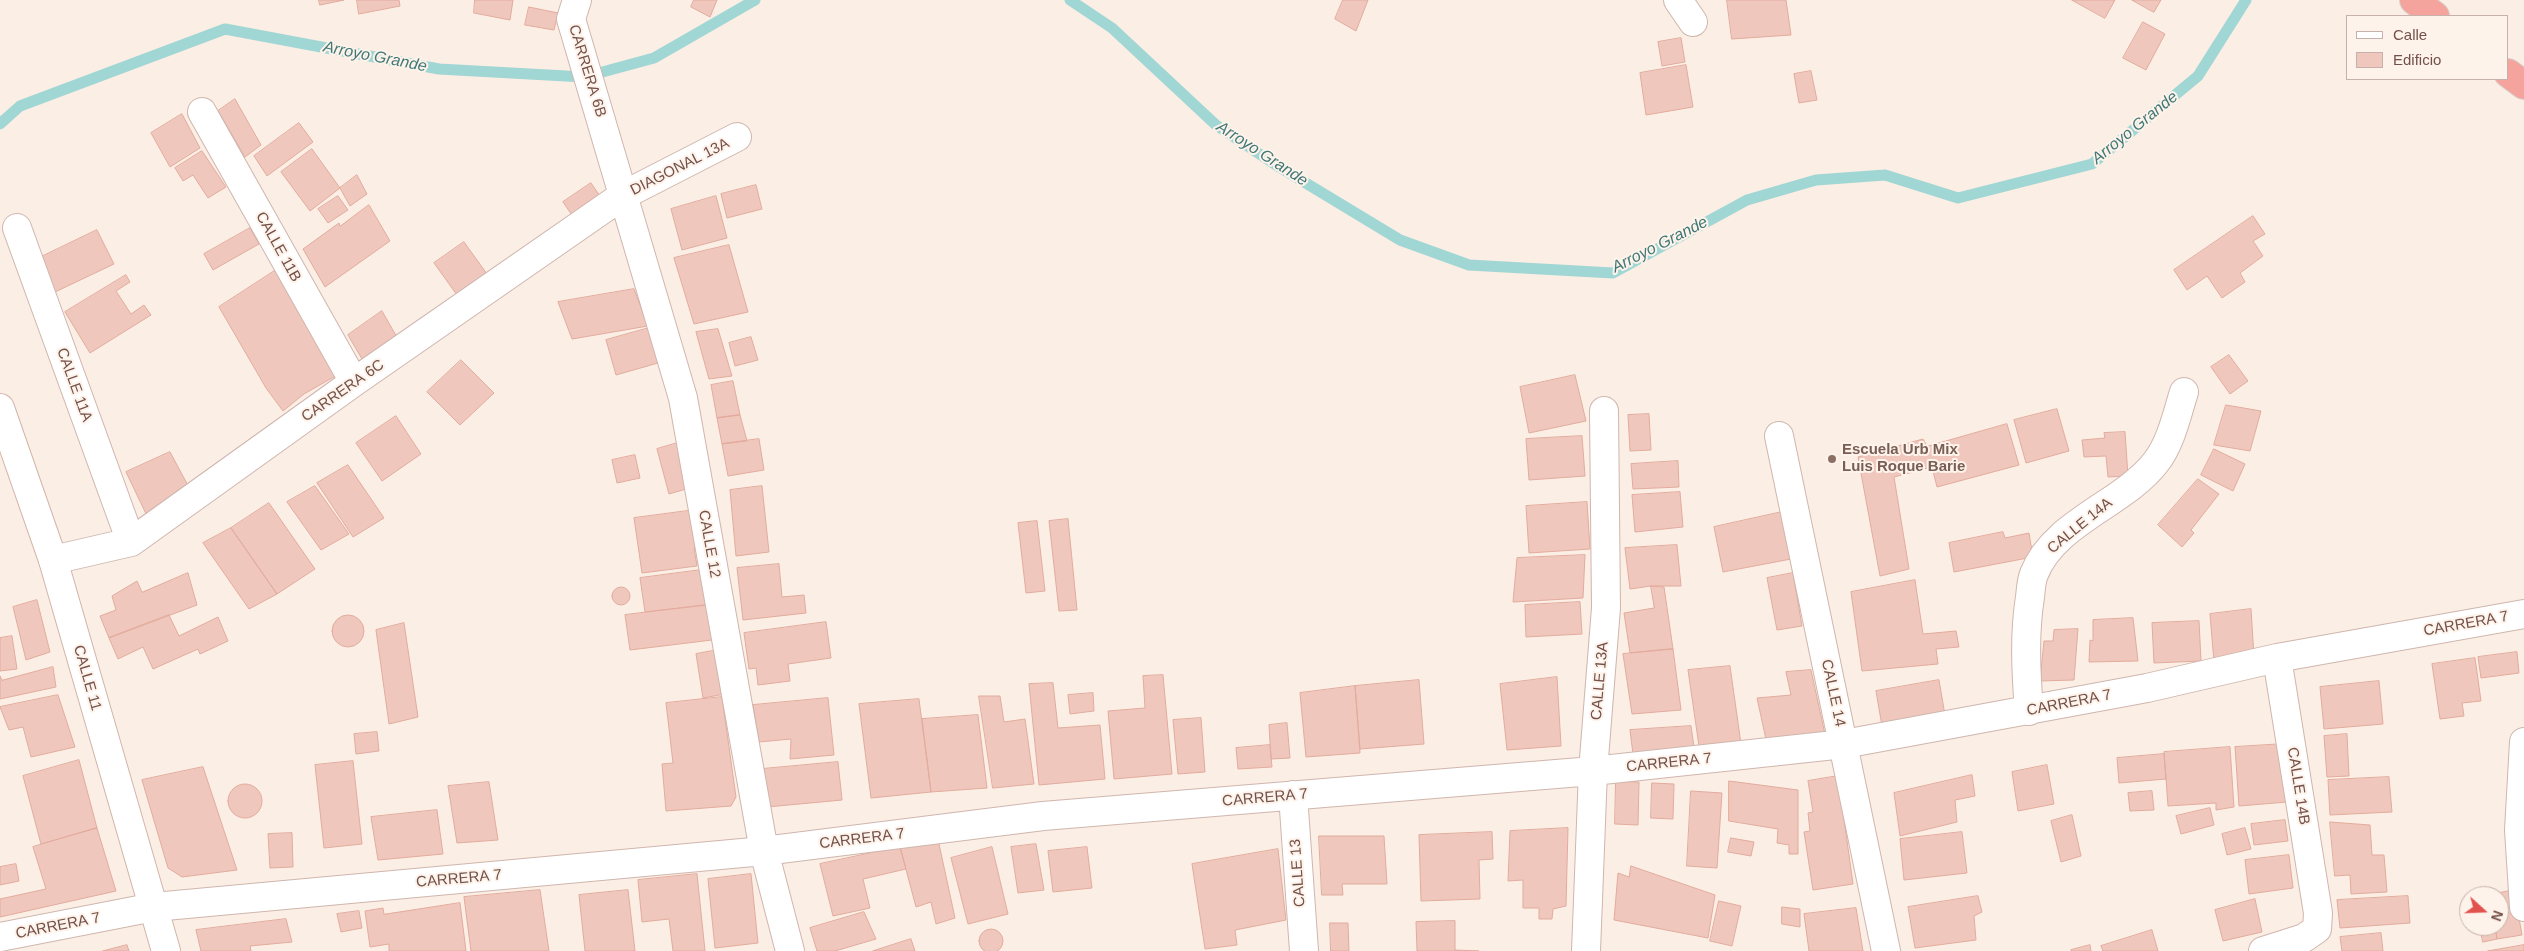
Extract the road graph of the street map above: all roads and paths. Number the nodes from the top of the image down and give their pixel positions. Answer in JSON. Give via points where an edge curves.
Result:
{"nodes":[{"id":1,"x":1678,"y":0,"type":"edge"},
{"id":2,"x":2414,"y":0,"type":"edge"},
{"id":3,"x":574,"y":9,"type":"edge"},
{"id":4,"x":2434,"y":15,"type":"edge"},
{"id":5,"x":1693,"y":22,"type":"dead end"},
{"id":6,"x":2509,"y":74,"type":"edge"},
{"id":7,"x":2524,"y":85,"type":"edge"},
{"id":8,"x":202,"y":112,"type":"dead end"},
{"id":9,"x":737,"y":137,"type":"dead end"},
{"id":10,"x":608,"y":143,"type":"joint"},
{"id":11,"x":622,"y":196,"type":"junction"},
{"id":12,"x":17,"y":228,"type":"dead end"},
{"id":13,"x":354,"y":382,"type":"junction"},
{"id":14,"x":2184,"y":392,"type":"dead end"},
{"id":15,"x":0,"y":408,"type":"edge"},
{"id":16,"x":1604,"y":411,"type":"dead end"},
{"id":17,"x":1779,"y":436,"type":"dead end"},
{"id":18,"x":131,"y":542,"type":"junction"},
{"id":19,"x":53,"y":560,"type":"junction"},
{"id":20,"x":2524,"y":614,"type":"edge"},
{"id":21,"x":2277,"y":658,"type":"junction"},
{"id":22,"x":2029,"y":711,"type":"junction"},
{"id":23,"x":2524,"y":742,"type":"edge"},
{"id":24,"x":1844,"y":744,"type":"junction"},
{"id":25,"x":1592,"y":771,"type":"junction"},
{"id":26,"x":1293,"y":796,"type":"junction"},
{"id":27,"x":764,"y":851,"type":"junction"},
{"id":28,"x":154,"y":907,"type":"junction"},
{"id":29,"x":2524,"y":907,"type":"edge"},
{"id":30,"x":0,"y":937,"type":"edge"},
{"id":31,"x":166,"y":951,"type":"edge"},
{"id":32,"x":790,"y":951,"type":"edge"},
{"id":33,"x":1304,"y":951,"type":"edge"},
{"id":34,"x":1586,"y":951,"type":"edge"},
{"id":35,"x":1886,"y":951,"type":"edge"},
{"id":36,"x":2263,"y":951,"type":"edge"}],
"edges":[{"from":1,"to":5,"type":"street"},
{"from":2,"to":4,"type":"highway"},
{"from":3,"to":10,"type":"street","name":"CARRERA 6B"},
{"from":6,"to":7,"type":"highway"},
{"from":8,"to":13,"type":"street","name":"CALLE 11B"},
{"from":9,"to":11,"type":"street","name":"DIAGONAL 13A"},
{"from":10,"to":11,"type":"street","name":"CALLE 12"},
{"from":11,"to":13,"type":"street","name":"CARRERA 6C"},
{"from":11,"to":27,"type":"street","name":"CALLE 12","via":[[683,398]]},
{"from":12,"to":18,"type":"street","name":"CALLE 11A"},
{"from":13,"to":18,"type":"street","name":"CARRERA 6C"},
{"from":14,"to":22,"type":"street","name":"CALLE 14A","via":[[2157,462],[2142,478],[2062,538],[2045,555],[2034,575],[2027,613],[2025,658]]},
{"from":15,"to":19,"type":"street","name":"CALLE 11"},
{"from":16,"to":25,"type":"street","name":"CALLE 13A","via":[[1606,608]]},
{"from":17,"to":24,"type":"street","name":"CALLE 14"},
{"from":18,"to":19,"type":"street","name":"CARRERA 6C"},
{"from":19,"to":28,"type":"street","name":"CALLE 11"},
{"from":20,"to":21,"type":"street","name":"CARRERA 7"},
{"from":21,"to":22,"type":"street","name":"CARRERA 7"},
{"from":21,"to":36,"type":"street","name":"CALLE 14B","via":[[2318,913],[2317,929],[2304,938]]},
{"from":22,"to":24,"type":"street","name":"CARRERA 7"},
{"from":23,"to":29,"type":"street","via":[[2519,830]]},
{"from":24,"to":25,"type":"street","name":"CARRERA 7"},
{"from":24,"to":35,"type":"street","name":"CALLE 14"},
{"from":25,"to":26,"type":"street","name":"CARRERA 7"},
{"from":25,"to":34,"type":"street","name":"CALLE 13A"},
{"from":26,"to":27,"type":"street","name":"CARRERA 7","via":[[1043,816]]},
{"from":26,"to":33,"type":"street","name":"CALLE 13"},
{"from":27,"to":28,"type":"street","name":"CARRERA 7"},
{"from":27,"to":32,"type":"street","name":"CALLE 12"},
{"from":28,"to":30,"type":"street","name":"CARRERA 7"},
{"from":28,"to":31,"type":"street","name":"CALLE 11"}]}
